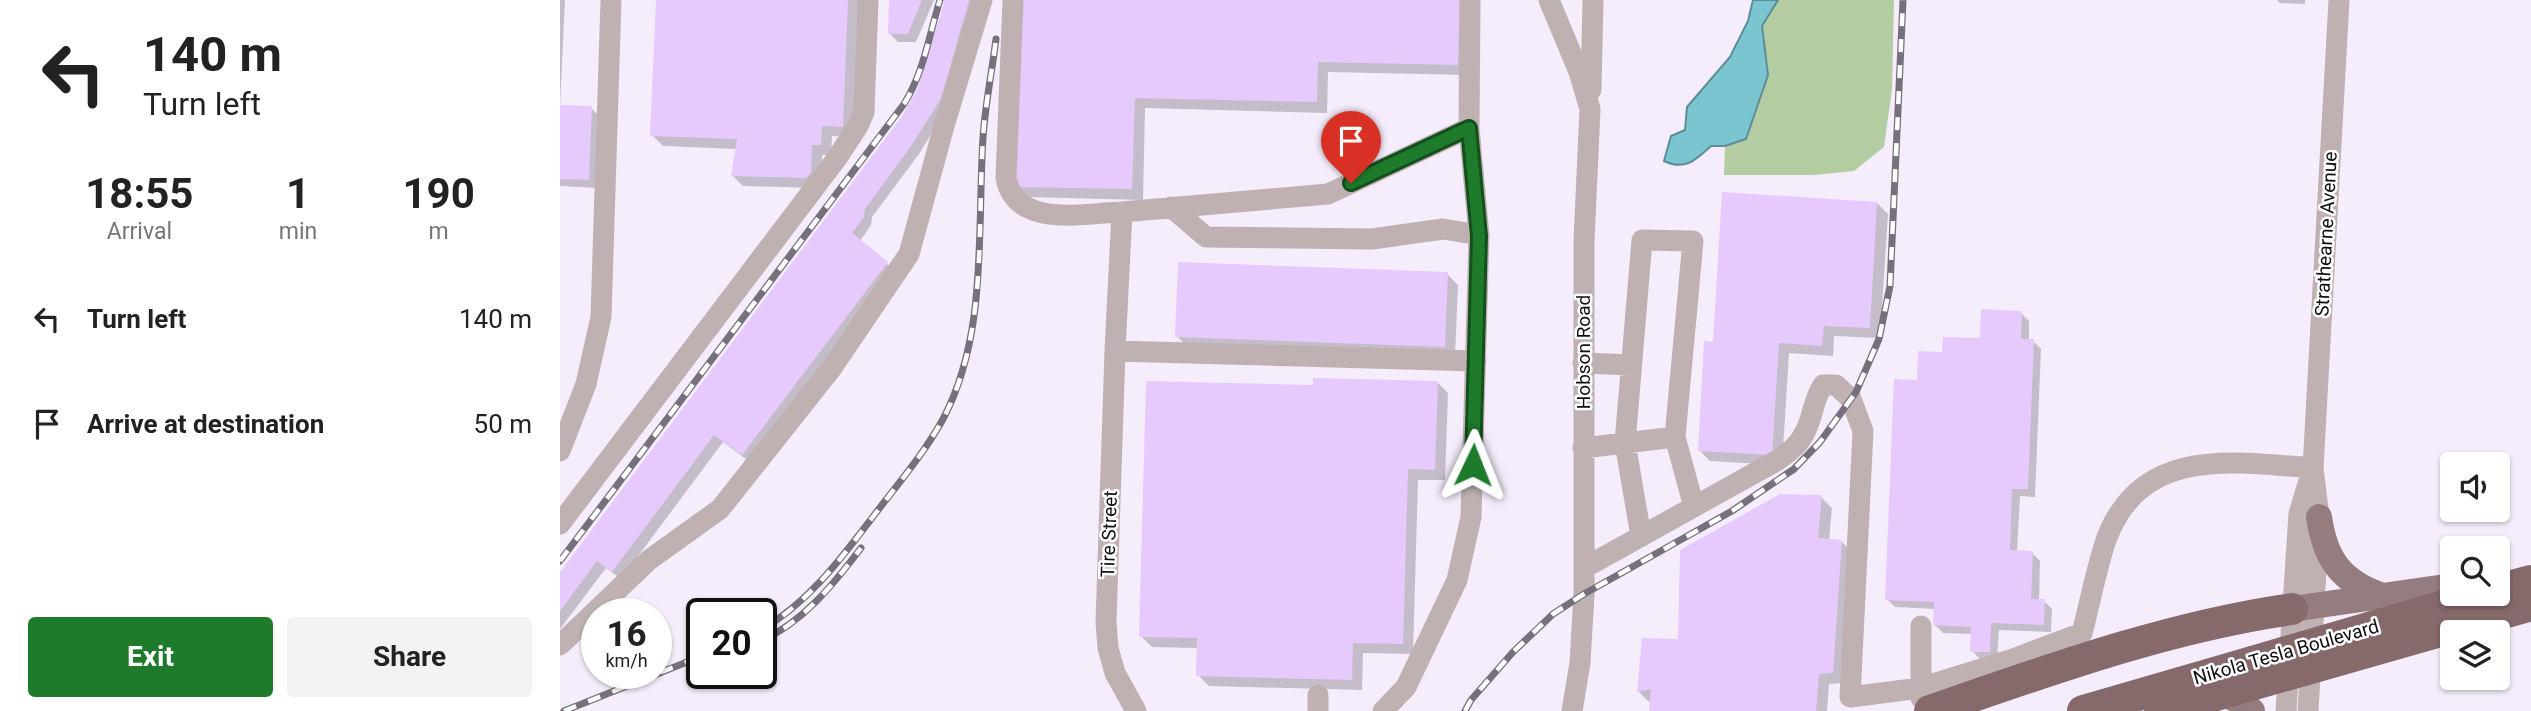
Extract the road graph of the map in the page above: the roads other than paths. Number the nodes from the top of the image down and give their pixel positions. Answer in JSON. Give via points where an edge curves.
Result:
{"nodes":[{"id":1,"x":611,"y":0,"type":"edge"},
{"id":2,"x":867,"y":0,"type":"edge"},
{"id":3,"x":982,"y":0,"type":"edge"},
{"id":4,"x":1013,"y":0,"type":"edge"},
{"id":5,"x":1470,"y":0,"type":"edge"},
{"id":6,"x":1549,"y":0,"type":"edge"},
{"id":7,"x":1593,"y":0,"type":"edge"},
{"id":8,"x":2339,"y":0,"type":"edge"},
{"id":9,"x":1590,"y":109,"type":"junction"},
{"id":10,"x":1469,"y":128,"type":"junction"},
{"id":11,"x":1171,"y":207,"type":"junction"},
{"id":12,"x":1122,"y":212,"type":"junction"},
{"id":13,"x":1479,"y":236,"type":"junction"},
{"id":14,"x":1115,"y":351,"type":"junction"},
{"id":15,"x":1476,"y":361,"type":"junction"},
{"id":16,"x":1583,"y":363,"type":"junction"},
{"id":17,"x":1631,"y":365,"type":"junction"},
{"id":18,"x":1675,"y":436,"type":"junction"},
{"id":19,"x":1625,"y":443,"type":"junction"},
{"id":20,"x":1583,"y":448,"type":"junction"},
{"id":21,"x":560,"y":451,"type":"edge"},
{"id":22,"x":2313,"y":468,"type":"junction"},
{"id":23,"x":1694,"y":507,"type":"junction"},
{"id":24,"x":2319,"y":517,"type":"junction"},
{"id":25,"x":560,"y":524,"type":"edge"},
{"id":26,"x":1641,"y":537,"type":"junction"},
{"id":27,"x":1584,"y":568,"type":"junction"},
{"id":28,"x":2531,"y":572,"type":"edge"},
{"id":29,"x":2510,"y":576,"type":"edge"},
{"id":30,"x":2531,"y":581,"type":"edge"},
{"id":31,"x":2510,"y":587,"type":"edge"},
{"id":32,"x":2440,"y":588,"type":"edge"},
{"id":33,"x":2531,"y":594,"type":"edge"},
{"id":34,"x":2440,"y":595,"type":"edge"},
{"id":35,"x":2383,"y":596,"type":"junction"},
{"id":36,"x":2531,"y":605,"type":"edge"},
{"id":37,"x":2443,"y":606,"type":"edge"},
{"id":38,"x":1920,"y":626,"type":"dead end"},
{"id":39,"x":2301,"y":635,"type":"junction"},
{"id":40,"x":560,"y":645,"type":"edge"},
{"id":41,"x":1925,"y":699,"type":"edge"},
{"id":42,"x":2169,"y":703,"type":"edge"},
{"id":43,"x":1851,"y":704,"type":"edge"},
{"id":44,"x":1136,"y":711,"type":"edge"},
{"id":45,"x":1382,"y":711,"type":"edge"},
{"id":46,"x":1572,"y":711,"type":"edge"},
{"id":47,"x":1923,"y":711,"type":"edge"},
{"id":48,"x":2081,"y":711,"type":"edge"},
{"id":49,"x":2119,"y":711,"type":"edge"},
{"id":50,"x":2252,"y":711,"type":"edge"},
{"id":51,"x":2286,"y":711,"type":"edge"},
{"id":52,"x":2308,"y":711,"type":"edge"}],
"edges":[{"from":1,"to":21,"type":"street","via":[[601,317],[586,384]]},
{"from":2,"to":25,"type":"street","via":[[864,113],[858,126]]},
{"from":3,"to":40,"type":"street","via":[[909,254],[831,369],[720,509],[649,560]]},
{"from":4,"to":12,"type":"street","via":[[1009,191],[1036,213]]},
{"from":5,"to":10,"type":"street"},
{"from":6,"to":9,"type":"street","name":"Hobson Road"},
{"from":7,"to":9,"type":"street"},
{"from":8,"to":22,"type":"street","name":"Strathearne Avenue"},
{"from":9,"to":16,"type":"street","name":"Hobson Road"},
{"from":10,"to":11,"type":"street","via":[[1328,194]]},
{"from":10,"to":13,"type":"street"},
{"from":11,"to":12,"type":"street"},
{"from":11,"to":13,"type":"street","via":[[1206,237],[1372,239],[1443,229]]},
{"from":12,"to":14,"type":"street","name":"Tire Street"},
{"from":13,"to":15,"type":"street"},
{"from":14,"to":15,"type":"street"},
{"from":14,"to":44,"type":"street","name":"Tire Street","via":[[1106,622],[1115,673]]},
{"from":15,"to":45,"type":"street","via":[[1471,517],[1457,580],[1406,687]]},
{"from":16,"to":17,"type":"street"},
{"from":16,"to":20,"type":"street","name":"Hobson Road"},
{"from":17,"to":18,"type":"street","via":[[1642,240],[1693,241]]},
{"from":17,"to":19,"type":"street"},
{"from":18,"to":19,"type":"street"},
{"from":18,"to":23,"type":"street"},
{"from":19,"to":20,"type":"street"},
{"from":19,"to":26,"type":"street"},
{"from":20,"to":27,"type":"street","name":"Hobson Road"},
{"from":22,"to":24,"type":"street","name":"Strathearne Avenue"},
{"from":22,"to":39,"type":"street","name":"Strathearne Avenue","via":[[2299,514]]},
{"from":22,"to":41,"type":"street","via":[[2210,462],[2159,478],[2136,495],[2113,526],[2082,633]]},
{"from":23,"to":26,"type":"street"},
{"from":23,"to":43,"type":"street","via":[[1796,446],[1823,385],[1836,385],[1851,399],[1863,430]]},
{"from":24,"to":35,"type":"main road","via":[[2331,559],[2355,584]]},
{"from":24,"to":39,"type":"street","name":"Strathearne Avenue"},
{"from":26,"to":27,"type":"street"},
{"from":27,"to":46,"type":"street","name":"Hobson Road","via":[[1580,663]]},
{"from":28,"to":29,"type":"main road"},
{"from":30,"to":31,"type":"highway"},
{"from":32,"to":35,"type":"main road"},
{"from":33,"to":39,"type":"main road"},
{"from":34,"to":39,"type":"main road"},
{"from":35,"to":39,"type":"main road"},
{"from":36,"to":42,"type":"highway","name":"Nikola Tesla Boulevard","bridge":true},
{"from":37,"to":48,"type":"highway","name":"Nikola Tesla Boulevard","bridge":true},
{"from":38,"to":41,"type":"street"},
{"from":39,"to":41,"type":"highway","via":[[2258,614]]},
{"from":39,"to":42,"type":"main road"},
{"from":39,"to":48,"type":"main road","via":[[2110,697]]},
{"from":39,"to":51,"type":"street","name":"Strathearne Avenue"},
{"from":39,"to":52,"type":"street","name":"Strathearne Avenue"},
{"from":41,"to":43,"type":"street"},
{"from":41,"to":47,"type":"street"},
{"from":42,"to":49,"type":"main road"},
{"from":42,"to":50,"type":"main road","via":[[2200,693],[2222,694]]}]}
